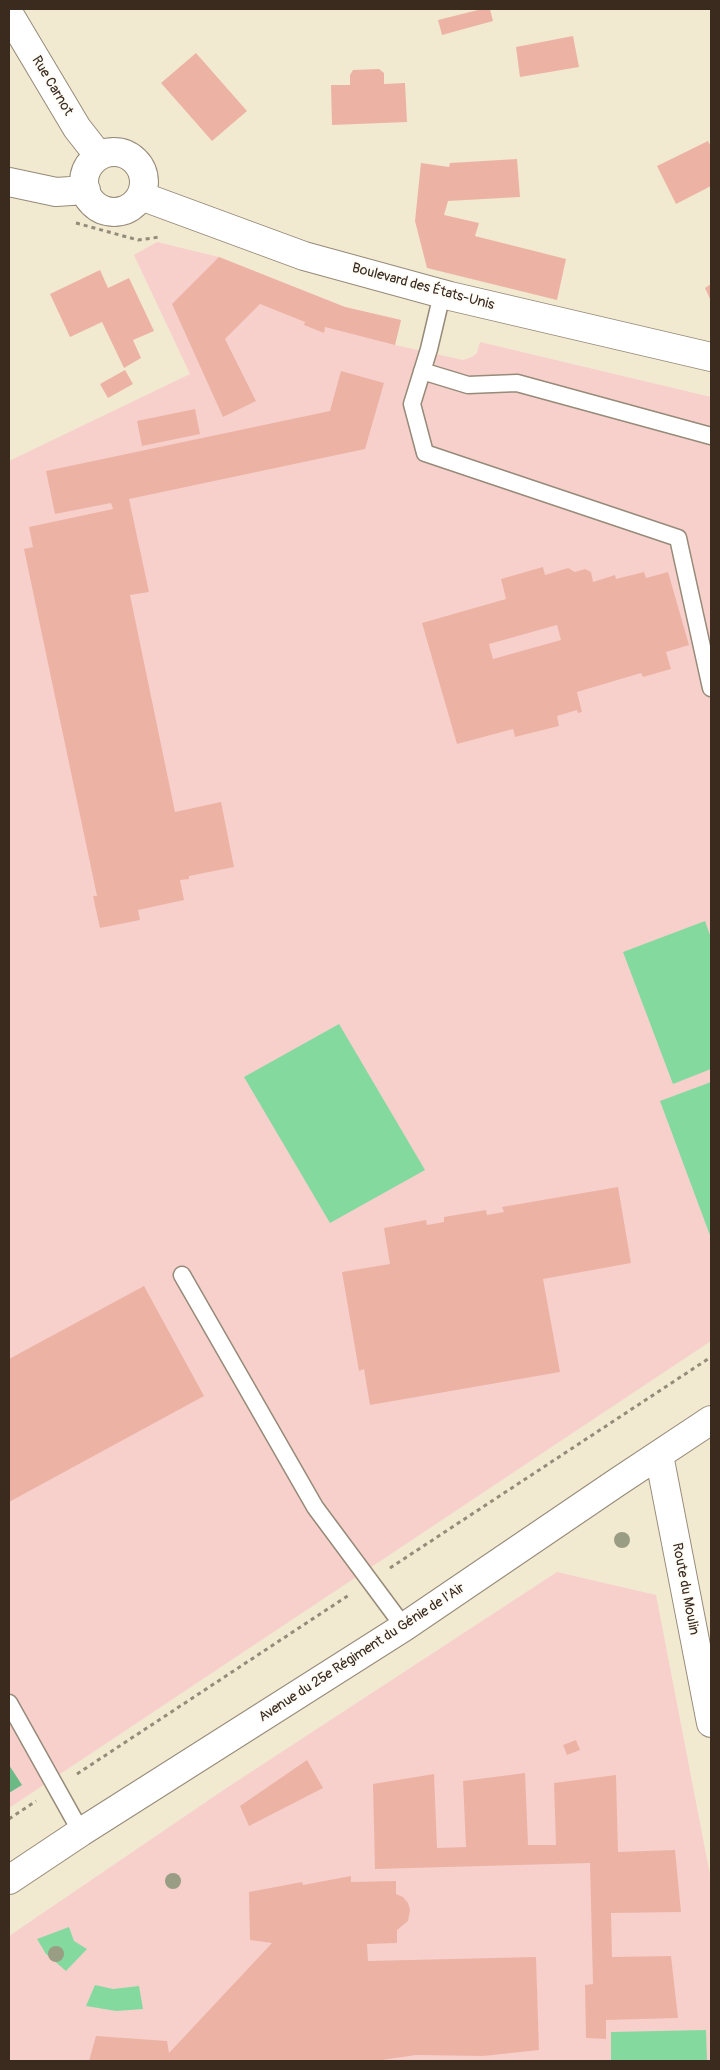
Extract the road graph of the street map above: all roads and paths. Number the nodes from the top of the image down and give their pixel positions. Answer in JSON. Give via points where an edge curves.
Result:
{"nodes":[{"id":1,"x":9,"y":14,"type":"edge"},
{"id":2,"x":99,"y":156,"type":"junction"},
{"id":3,"x":9,"y":182,"type":"edge"},
{"id":4,"x":86,"y":190,"type":"junction"},
{"id":5,"x":141,"y":196,"type":"junction"},
{"id":6,"x":442,"y":294,"type":"junction"},
{"id":7,"x":711,"y":357,"type":"edge"},
{"id":8,"x":422,"y":371,"type":"junction"},
{"id":9,"x":711,"y":436,"type":"edge"},
{"id":10,"x":711,"y":688,"type":"edge"},
{"id":11,"x":182,"y":1275,"type":"dead end"},
{"id":12,"x":711,"y":1420,"type":"edge"},
{"id":13,"x":659,"y":1456,"type":"junction"},
{"id":14,"x":404,"y":1628,"type":"junction"},
{"id":15,"x":9,"y":1703,"type":"edge"},
{"id":16,"x":711,"y":1723,"type":"edge"},
{"id":17,"x":81,"y":1832,"type":"junction"},
{"id":18,"x":9,"y":1880,"type":"edge"}],
"edges":[{"from":1,"to":2,"type":"street","name":"Rue Carnot","via":[[77,128]]},
{"from":2,"to":4,"type":"street","via":[[86,175]]},
{"from":2,"to":5,"type":"street","via":[[121,153],[139,164],[144,175]]},
{"from":3,"to":4,"type":"street","via":[[56,192]]},
{"from":4,"to":5,"type":"street","via":[[95,205],[112,212],[129,208]]},
{"from":5,"to":6,"type":"street","name":"Boulevard des États-Unis","via":[[304,256]]},
{"from":6,"to":7,"type":"street","name":"Boulevard des États-Unis"},
{"from":6,"to":8,"type":"lane"},
{"from":8,"to":9,"type":"lane","via":[[468,385],[517,383]]},
{"from":8,"to":10,"type":"lane","via":[[412,404],[425,452],[678,538]]},
{"from":11,"to":14,"type":"lane","via":[[315,1507]]},
{"from":12,"to":13,"type":"street","name":"Avenue du 25e Régiment du Génie de l'Air"},
{"from":13,"to":14,"type":"street","name":"Avenue du 25e Régiment du Génie de l'Air"},
{"from":13,"to":16,"type":"street","name":"Route du Moulin"},
{"from":14,"to":17,"type":"street","name":"Avenue du 25e Régiment du Génie de l'Air"},
{"from":15,"to":17,"type":"lane"},
{"from":17,"to":18,"type":"street","name":"Avenue du 25e Régiment du Génie de l'Air"}]}
